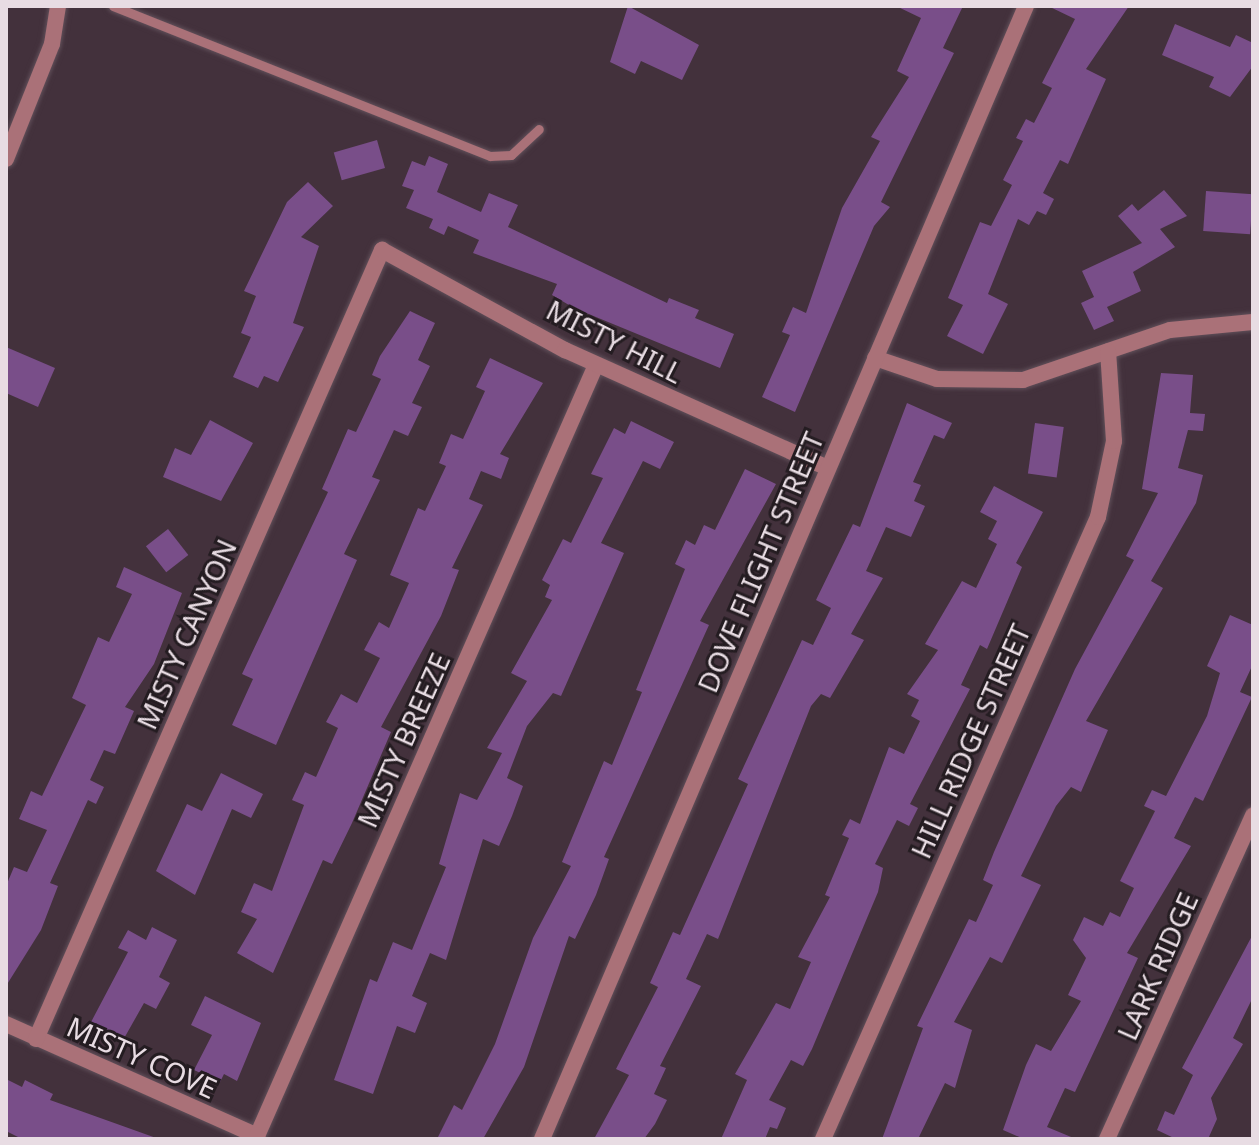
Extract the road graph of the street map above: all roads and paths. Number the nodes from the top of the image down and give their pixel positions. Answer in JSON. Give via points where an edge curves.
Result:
{"nodes":[{"id":1,"x":58,"y":6,"type":"edge"},
{"id":2,"x":113,"y":6,"type":"edge"},
{"id":3,"x":1026,"y":6,"type":"edge"},
{"id":4,"x":539,"y":129,"type":"dead end"},
{"id":5,"x":6,"y":159,"type":"edge"},
{"id":6,"x":382,"y":250,"type":"joint"},
{"id":7,"x":1253,"y":322,"type":"edge"},
{"id":8,"x":1108,"y":351,"type":"junction"},
{"id":9,"x":875,"y":358,"type":"junction"},
{"id":10,"x":596,"y":365,"type":"junction"},
{"id":11,"x":828,"y":468,"type":"junction"},
{"id":12,"x":1253,"y":815,"type":"edge"},
{"id":13,"x":6,"y":1024,"type":"edge"},
{"id":14,"x":36,"y":1039,"type":"junction"},
{"id":15,"x":257,"y":1136,"type":"joint"},
{"id":16,"x":542,"y":1139,"type":"edge"},
{"id":17,"x":823,"y":1139,"type":"edge"},
{"id":18,"x":1107,"y":1139,"type":"edge"}],
"edges":[{"from":1,"to":5,"type":"street","via":[[52,44]]},
{"from":2,"to":4,"type":"lane","via":[[490,156],[511,155]]},
{"from":3,"to":9,"type":"street","name":"DOVE FLIGHT STREET"},
{"from":6,"to":10,"type":"street","name":"MISTY HILL"},
{"from":6,"to":14,"type":"street","name":"MISTY CANYON"},
{"from":7,"to":8,"type":"street","via":[[1170,330]]},
{"from":8,"to":9,"type":"street","via":[[1051,374],[994,382],[937,379]]},
{"from":8,"to":17,"type":"street","name":"HILL RIDGE STREET","via":[[1114,441],[1098,517]]},
{"from":9,"to":11,"type":"street","name":"DOVE FLIGHT STREET"},
{"from":10,"to":11,"type":"street","name":"MISTY HILL"},
{"from":10,"to":15,"type":"street","name":"MISTY BREEZE"},
{"from":11,"to":16,"type":"street","name":"DOVE FLIGHT STREET"},
{"from":12,"to":18,"type":"street","name":"LARK RIDGE"},
{"from":13,"to":14,"type":"street","name":"MISTY COVE"},
{"from":14,"to":15,"type":"street","name":"MISTY COVE"}]}
